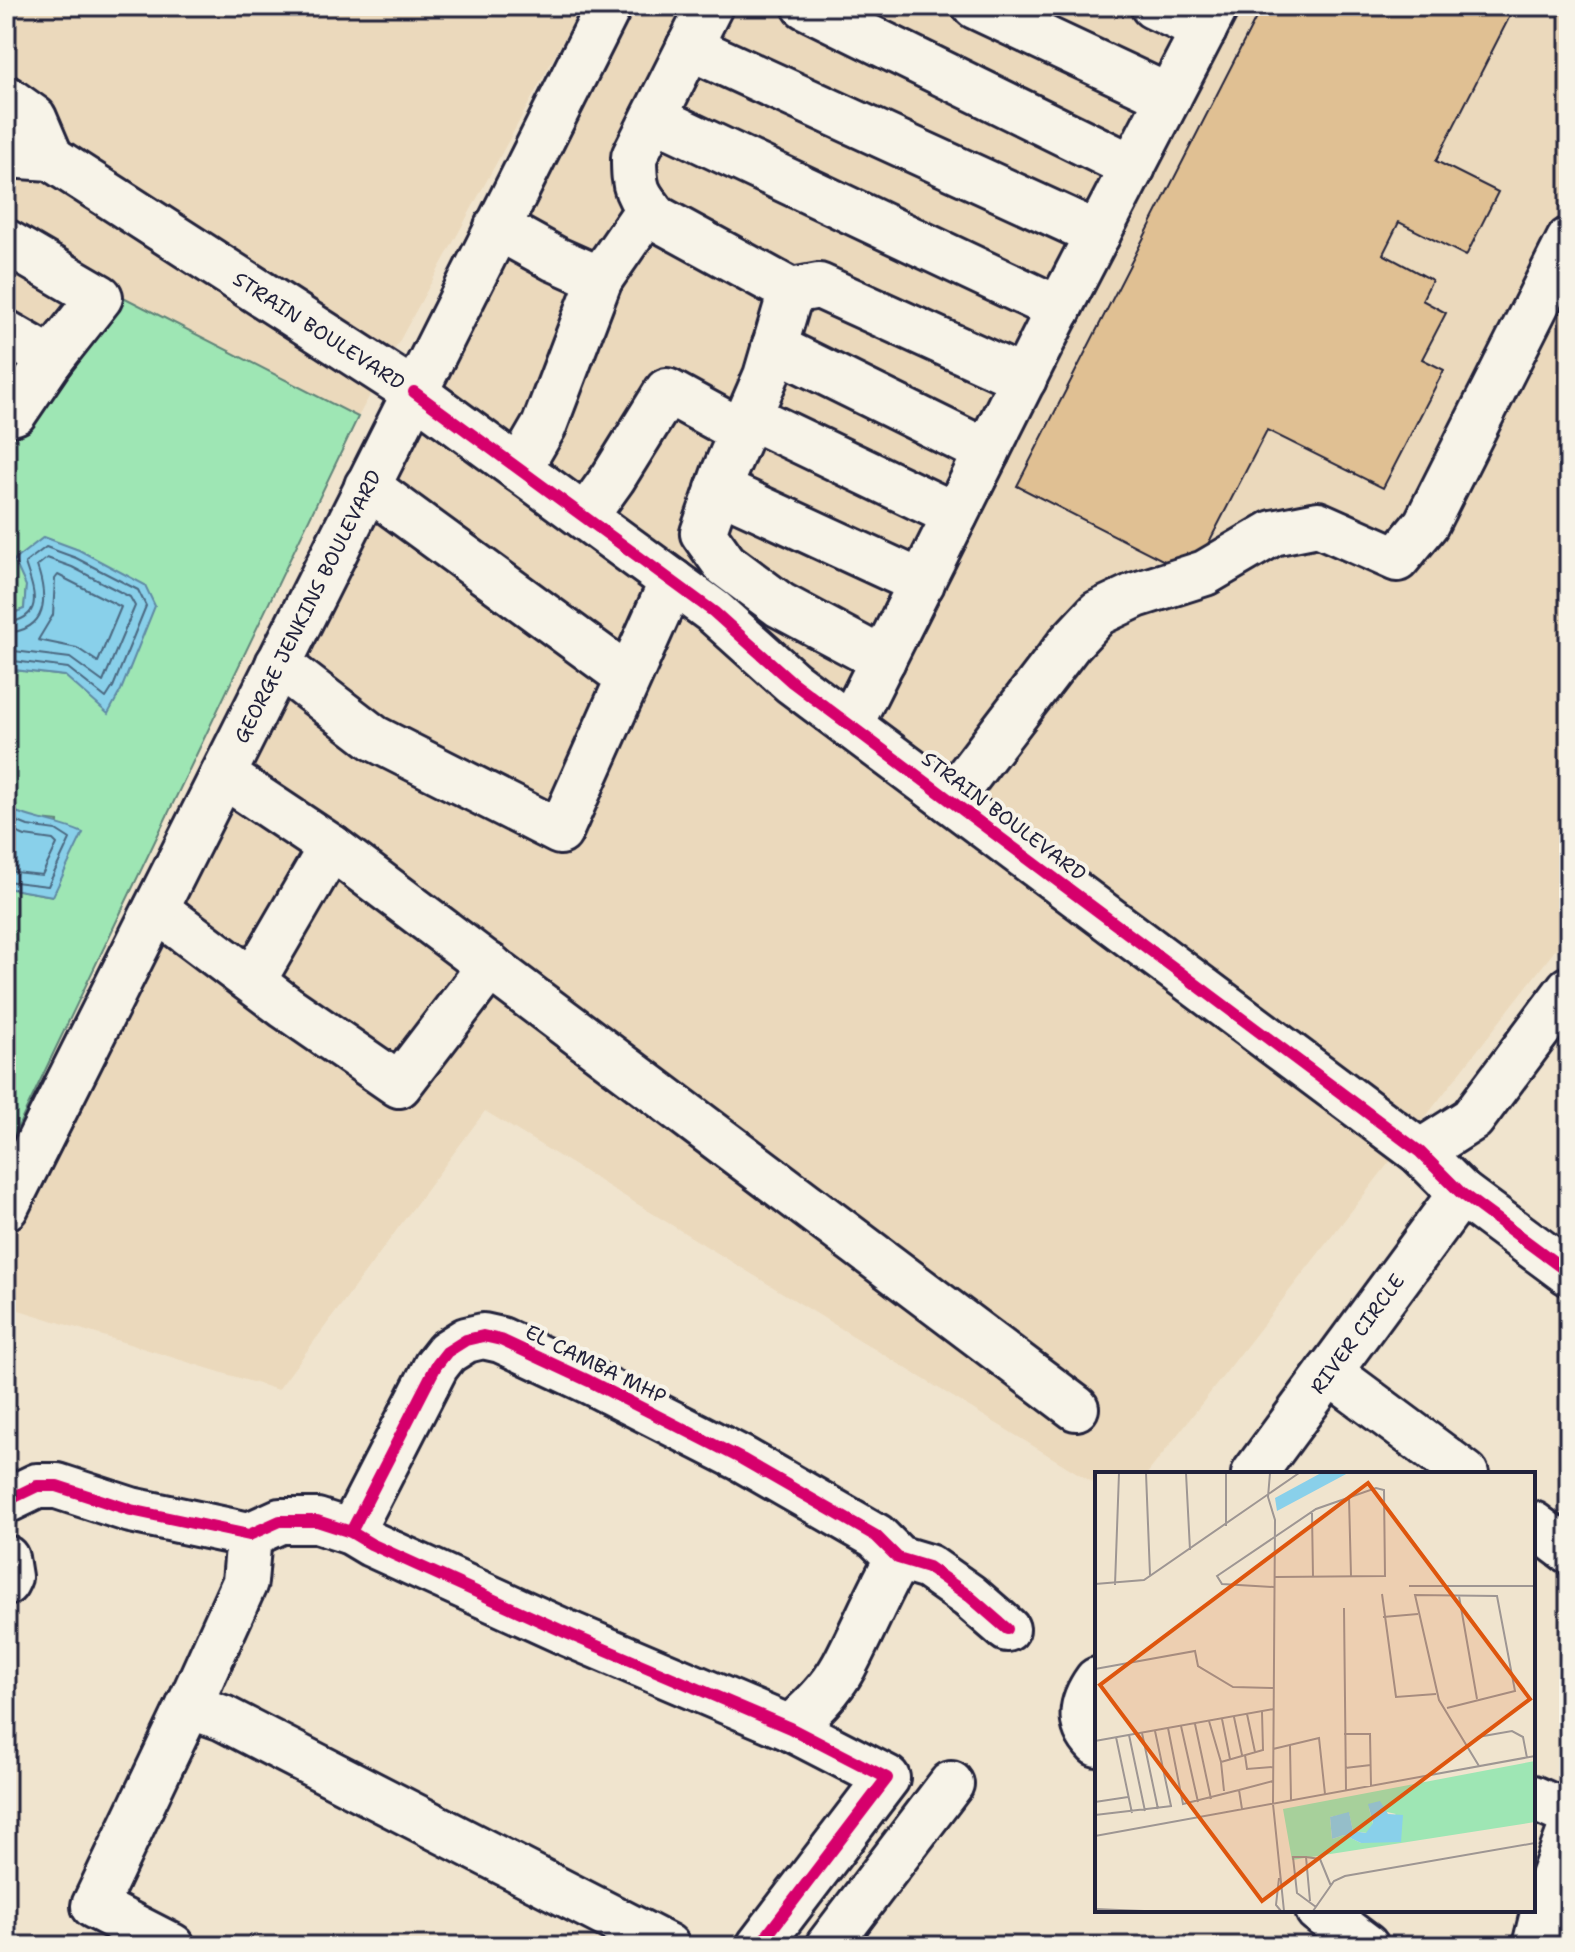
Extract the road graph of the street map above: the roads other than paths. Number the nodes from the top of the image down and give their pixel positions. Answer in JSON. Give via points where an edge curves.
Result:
{"nodes":[{"id":1,"x":609,"y":6,"type":"edge"},
{"id":2,"x":710,"y":6,"type":"edge"},
{"id":3,"x":805,"y":6,"type":"edge"},
{"id":4,"x":975,"y":6,"type":"edge"},
{"id":5,"x":1153,"y":6,"type":"edge"},
{"id":6,"x":1210,"y":18,"type":"edge"},
{"id":7,"x":689,"y":47,"type":"junction"},
{"id":8,"x":1169,"y":97,"type":"junction"},
{"id":9,"x":6,"y":98,"type":"edge"},
{"id":10,"x":654,"y":118,"type":"junction"},
{"id":11,"x":6,"y":155,"type":"edge"},
{"id":12,"x":51,"y":158,"type":"junction"},
{"id":13,"x":1133,"y":167,"type":"junction"},
{"id":14,"x":649,"y":208,"type":"junction"},
{"id":15,"x":497,"y":227,"type":"junction"},
{"id":16,"x":1098,"y":234,"type":"junction"},
{"id":17,"x":1569,"y":240,"type":"edge"},
{"id":18,"x":6,"y":242,"type":"edge"},
{"id":19,"x":600,"y":279,"type":"junction"},
{"id":20,"x":791,"y":291,"type":"junction"},
{"id":21,"x":1059,"y":309,"type":"junction"},
{"id":22,"x":6,"y":333,"type":"edge"},
{"id":23,"x":774,"y":347,"type":"junction"},
{"id":24,"x":51,"y":359,"type":"junction"},
{"id":25,"x":1024,"y":379,"type":"junction"},
{"id":26,"x":414,"y":392,"type":"junction"},
{"id":27,"x":6,"y":414,"type":"edge"},
{"id":28,"x":745,"y":424,"type":"junction"},
{"id":29,"x":987,"y":452,"type":"junction"},
{"id":30,"x":519,"y":469,"type":"junction"},
{"id":31,"x":367,"y":486,"type":"junction"},
{"id":32,"x":718,"y":489,"type":"junction"},
{"id":33,"x":955,"y":515,"type":"junction"},
{"id":34,"x":585,"y":517,"type":"junction"},
{"id":35,"x":672,"y":581,"type":"junction"},
{"id":36,"x":922,"y":583,"type":"junction"},
{"id":37,"x":883,"y":660,"type":"junction"},
{"id":38,"x":278,"y":664,"type":"junction"},
{"id":39,"x":628,"y":677,"type":"junction"},
{"id":40,"x":850,"y":725,"type":"junction"},
{"id":41,"x":223,"y":775,"type":"junction"},
{"id":42,"x":950,"y":800,"type":"junction"},
{"id":43,"x":331,"y":847,"type":"junction"},
{"id":44,"x":156,"y":909,"type":"junction"},
{"id":45,"x":490,"y":966,"type":"junction"},
{"id":46,"x":253,"y":981,"type":"junction"},
{"id":47,"x":1569,"y":989,"type":"edge"},
{"id":48,"x":1420,"y":1152,"type":"junction"},
{"id":49,"x":1461,"y":1193,"type":"junction"},
{"id":50,"x":6,"y":1207,"type":"edge"},
{"id":51,"x":1569,"y":1273,"type":"edge"},
{"id":52,"x":1329,"y":1372,"type":"junction"},
{"id":53,"x":1076,"y":1408,"type":"dead end"},
{"id":54,"x":1255,"y":1472,"type":"edge"},
{"id":55,"x":1463,"y":1472,"type":"edge"},
{"id":56,"x":6,"y":1501,"type":"edge"},
{"id":57,"x":1535,"y":1526,"type":"edge"},
{"id":58,"x":351,"y":1532,"type":"junction"},
{"id":59,"x":249,"y":1535,"type":"junction"},
{"id":60,"x":1569,"y":1551,"type":"edge"},
{"id":61,"x":6,"y":1558,"type":"edge"},
{"id":62,"x":898,"y":1558,"type":"junction"},
{"id":63,"x":6,"y":1583,"type":"edge"},
{"id":64,"x":1007,"y":1629,"type":"dead end"},
{"id":65,"x":1095,"y":1683,"type":"edge"},
{"id":66,"x":189,"y":1706,"type":"junction"},
{"id":67,"x":790,"y":1728,"type":"junction"},
{"id":68,"x":1095,"y":1742,"type":"edge"},
{"id":69,"x":951,"y":1784,"type":"dead end"},
{"id":70,"x":1535,"y":1799,"type":"edge"},
{"id":71,"x":1569,"y":1814,"type":"edge"},
{"id":72,"x":1569,"y":1833,"type":"edge"},
{"id":73,"x":1321,"y":1912,"type":"edge"},
{"id":74,"x":172,"y":1946,"type":"edge"},
{"id":75,"x":667,"y":1946,"type":"edge"},
{"id":76,"x":759,"y":1946,"type":"edge"},
{"id":77,"x":828,"y":1946,"type":"edge"},
{"id":78,"x":1366,"y":1946,"type":"edge"},
{"id":79,"x":1535,"y":1946,"type":"edge"}],
"edges":[{"from":1,"to":15,"type":"street","name":"GEORGE JENKINS BOULEVARD"},
{"from":2,"to":7,"type":"street"},
{"from":3,"to":13,"type":"street"},
{"from":4,"to":8,"type":"street"},
{"from":5,"to":6,"type":"street"},
{"from":6,"to":8,"type":"street"},
{"from":7,"to":10,"type":"street"},
{"from":7,"to":16,"type":"street"},
{"from":8,"to":13,"type":"street"},
{"from":9,"to":12,"type":"street","via":[[34,118]]},
{"from":10,"to":14,"type":"street","via":[[634,157],[634,185]]},
{"from":10,"to":21,"type":"street"},
{"from":11,"to":12,"type":"street","name":"STRAIN BOULEVARD"},
{"from":12,"to":26,"type":"street","name":"STRAIN BOULEVARD"},
{"from":13,"to":16,"type":"street"},
{"from":14,"to":19,"type":"street"},
{"from":14,"to":20,"type":"street","via":[[657,218]]},
{"from":15,"to":19,"type":"street"},
{"from":15,"to":26,"type":"street","name":"GEORGE JENKINS BOULEVARD"},
{"from":16,"to":21,"type":"street"},
{"from":17,"to":42,"type":"street","via":[[1426,524],[1397,559],[1318,524],[1273,533],[1205,573],[1098,613]]},
{"from":18,"to":24,"type":"street","via":[[100,297]]},
{"from":19,"to":30,"type":"street","via":[[544,426]]},
{"from":20,"to":23,"type":"street"},
{"from":20,"to":25,"type":"street","via":[[819,286]]},
{"from":21,"to":25,"type":"street"},
{"from":22,"to":24,"type":"street"},
{"from":23,"to":28,"type":"street"},
{"from":23,"to":29,"type":"street"},
{"from":24,"to":27,"type":"street","via":[[15,412]]},
{"from":25,"to":29,"type":"street"},
{"from":26,"to":30,"type":"street","name":"STRAIN BOULEVARD"},
{"from":26,"to":31,"type":"street","name":"GEORGE JENKINS BOULEVARD"},
{"from":28,"to":32,"type":"street"},
{"from":28,"to":33,"type":"street"},
{"from":28,"to":34,"type":"street","via":[[667,391]]},
{"from":29,"to":33,"type":"street"},
{"from":30,"to":34,"type":"street","name":"STRAIN BOULEVARD"},
{"from":31,"to":38,"type":"street","name":"GEORGE JENKINS BOULEVARD"},
{"from":31,"to":39,"type":"street"},
{"from":32,"to":36,"type":"street"},
{"from":32,"to":37,"type":"street","via":[[703,533],[725,564],[780,605]]},
{"from":33,"to":36,"type":"street"},
{"from":34,"to":35,"type":"street","name":"STRAIN BOULEVARD"},
{"from":35,"to":39,"type":"street"},
{"from":35,"to":40,"type":"street","name":"STRAIN BOULEVARD"},
{"from":36,"to":37,"type":"street"},
{"from":37,"to":40,"type":"street"},
{"from":38,"to":39,"type":"street","via":[[374,738],[560,832]]},
{"from":38,"to":41,"type":"street","name":"GEORGE JENKINS BOULEVARD"},
{"from":40,"to":42,"type":"street","name":"STRAIN BOULEVARD"},
{"from":41,"to":43,"type":"street"},
{"from":41,"to":44,"type":"street","name":"GEORGE JENKINS BOULEVARD"},
{"from":42,"to":48,"type":"street","name":"STRAIN BOULEVARD"},
{"from":43,"to":45,"type":"street"},
{"from":43,"to":46,"type":"street"},
{"from":44,"to":46,"type":"street"},
{"from":44,"to":50,"type":"street","name":"GEORGE JENKINS BOULEVARD"},
{"from":45,"to":46,"type":"street","via":[[399,1085]]},
{"from":45,"to":53,"type":"street"},
{"from":47,"to":48,"type":"street","via":[[1472,1119]]},
{"from":48,"to":49,"type":"street","name":"STRAIN BOULEVARD"},
{"from":49,"to":51,"type":"street","name":"STRAIN BOULEVARD"},
{"from":49,"to":52,"type":"street","name":"RIVER CIRCLE"},
{"from":52,"to":54,"type":"street","name":"RIVER CIRCLE"},
{"from":52,"to":55,"type":"street"},
{"from":56,"to":59,"type":"street","via":[[37,1486],[57,1486],[131,1510]]},
{"from":57,"to":60,"type":"street"},
{"from":58,"to":59,"type":"street","via":[[317,1521],[280,1521]]},
{"from":58,"to":62,"type":"street","name":"EL CAMBA MHP","via":[[436,1366],[447,1352],[483,1336],[589,1381],[742,1459],[876,1536]]},
{"from":58,"to":67,"type":"street","via":[[569,1634]]},
{"from":59,"to":66,"type":"street","via":[[245,1582]]},
{"from":61,"to":63,"type":"street"},
{"from":62,"to":64,"type":"street","via":[[928,1567]]},
{"from":62,"to":67,"type":"street","via":[[843,1668]]},
{"from":65,"to":68,"type":"street","via":[[1082,1710],[1085,1731]]},
{"from":66,"to":74,"type":"street","via":[[94,1906]]},
{"from":66,"to":75,"type":"street","via":[[223,1718]]},
{"from":67,"to":76,"type":"street","via":[[887,1778]]},
{"from":69,"to":77,"type":"street"},
{"from":70,"to":71,"type":"street"},
{"from":72,"to":79,"type":"street"},
{"from":73,"to":78,"type":"street"}]}
